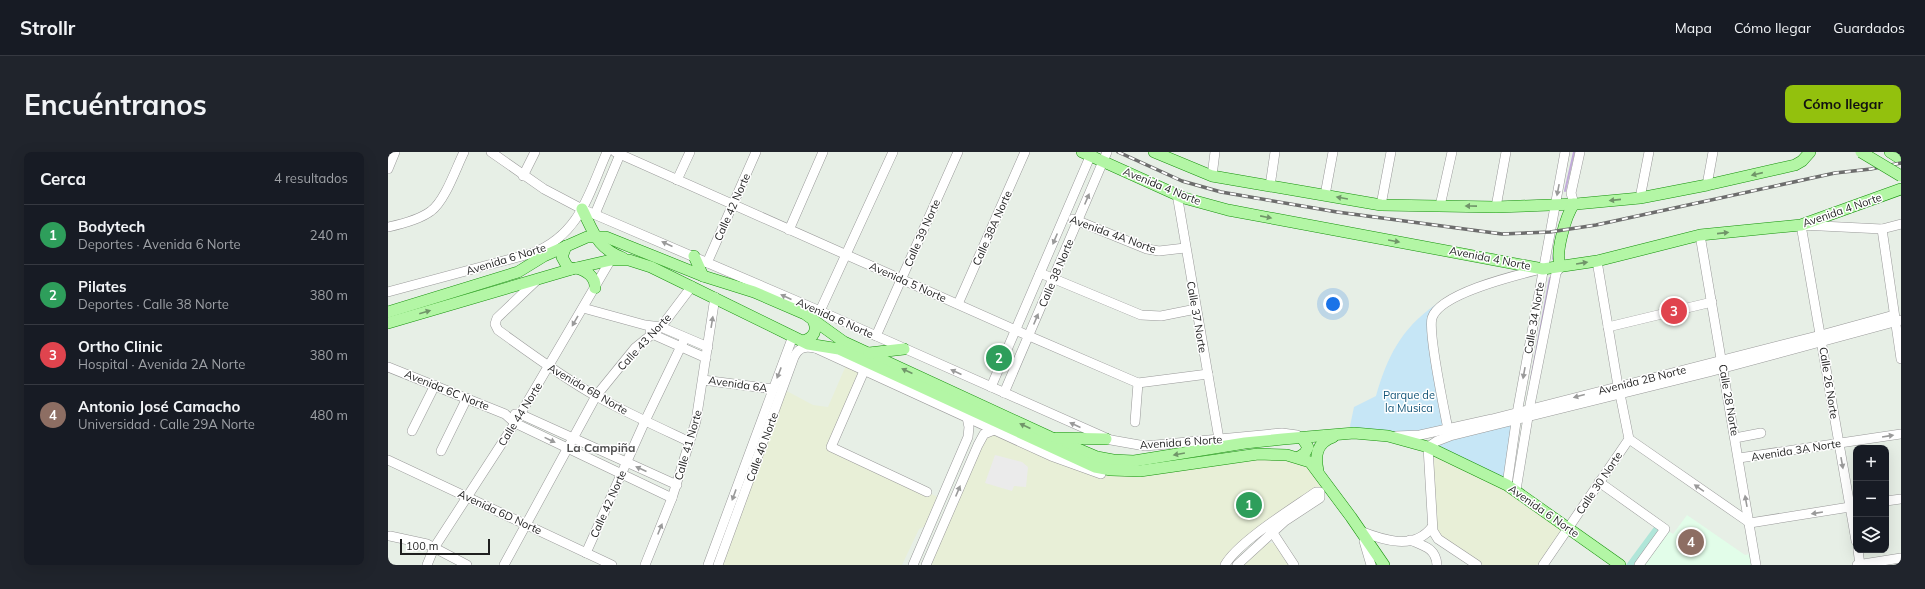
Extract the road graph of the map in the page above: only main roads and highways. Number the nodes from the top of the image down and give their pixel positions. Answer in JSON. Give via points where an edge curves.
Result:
{"nodes":[{"id":1,"x":1154,"y":152,"type":"edge"},
{"id":2,"x":1862,"y":152,"type":"edge"},
{"id":3,"x":1890,"y":152,"type":"edge"},
{"id":4,"x":1088,"y":153,"type":"edge"},
{"id":5,"x":1809,"y":153,"type":"edge"},
{"id":6,"x":1106,"y":157,"type":"edge"},
{"id":7,"x":1901,"y":159,"type":"edge"},
{"id":8,"x":1901,"y":176,"type":"edge"},
{"id":9,"x":1901,"y":189,"type":"edge"},
{"id":10,"x":1574,"y":204,"type":"junction"},
{"id":11,"x":582,"y":209,"type":"road end"},
{"id":12,"x":595,"y":236,"type":"junction"},
{"id":13,"x":566,"y":246,"type":"junction"},
{"id":14,"x":694,"y":256,"type":"road end"},
{"id":15,"x":629,"y":260,"type":"junction"},
{"id":16,"x":1561,"y":266,"type":"junction"},
{"id":17,"x":574,"y":268,"type":"junction"},
{"id":18,"x":703,"y":276,"type":"junction"},
{"id":19,"x":595,"y":288,"type":"road end"},
{"id":20,"x":754,"y":292,"type":"junction"},
{"id":21,"x":388,"y":312,"type":"edge"},
{"id":22,"x":743,"y":312,"type":"junction"},
{"id":23,"x":817,"y":316,"type":"junction"},
{"id":24,"x":388,"y":323,"type":"edge"},
{"id":25,"x":801,"y":341,"type":"junction"},
{"id":26,"x":904,"y":349,"type":"road end"},
{"id":27,"x":868,"y":353,"type":"junction"},
{"id":28,"x":1339,"y":435,"type":"junction"},
{"id":29,"x":1050,"y":438,"type":"junction"},
{"id":30,"x":1302,"y":438,"type":"junction"},
{"id":31,"x":1106,"y":439,"type":"road end"},
{"id":32,"x":1299,"y":457,"type":"junction"},
{"id":33,"x":1318,"y":472,"type":"junction"},
{"id":34,"x":1384,"y":565,"type":"edge"},
{"id":35,"x":1620,"y":565,"type":"edge"}],
"edges":[{"from":10,"to":1,"type":"main road","one_way":true,"via":[[1496,207],[1381,205],[1212,176]]},
{"from":2,"to":8,"type":"main road","bridge":true},
{"from":3,"to":7,"type":"main road"},
{"from":4,"to":6,"type":"main road","name":"Avenida 4 Norte"},
{"from":5,"to":10,"type":"main road","one_way":true,"via":[[1794,165],[1706,185],[1640,198]]},
{"from":6,"to":16,"type":"main road","name":"Avenida 4 Norte","one_way":true,"via":[[1177,194],[1228,210],[1543,269]]},
{"from":16,"to":9,"type":"main road","name":"Avenida 4 Norte","one_way":true,"via":[[1598,261],[1700,235],[1801,225]]},
{"from":10,"to":16,"type":"main road","via":[[1564,231],[1559,259]]},
{"from":11,"to":12,"type":"main road"},
{"from":12,"to":13,"type":"main road","name":"Avenida 6 Norte"},
{"from":12,"to":15,"type":"main road","via":[[610,253]]},
{"from":12,"to":18,"type":"main road","name":"Avenida 6 Norte","via":[[619,241]]},
{"from":13,"to":17,"type":"main road","via":[[562,257],[567,266]]},
{"from":13,"to":21,"type":"main road","name":"Avenida 6 Norte","via":[[518,272]]},
{"from":14,"to":18,"type":"main road"},
{"from":15,"to":17,"type":"main road","name":"Avenida 6 Norte"},
{"from":15,"to":22,"type":"main road","name":"Avenida 6 Norte","via":[[651,267]]},
{"from":17,"to":19,"type":"main road","via":[[582,269],[593,278]]},
{"from":24,"to":17,"type":"main road","name":"Avenida 6 Norte","one_way":true},
{"from":18,"to":20,"type":"main road","name":"Avenida 6 Norte"},
{"from":20,"to":22,"type":"main road","via":[[749,292],[742,298]]},
{"from":20,"to":23,"type":"main road","name":"Avenida 6 Norte"},
{"from":22,"to":25,"type":"main road","name":"Avenida 6 Norte"},
{"from":23,"to":25,"type":"main road","via":[[814,334]]},
{"from":23,"to":27,"type":"main road","name":"Avenida 6 Norte","via":[[844,342]]},
{"from":25,"to":32,"type":"main road","name":"Avenida 6 Norte","via":[[843,351],[1089,465],[1111,470],[1140,471],[1258,454],[1277,453]]},
{"from":26,"to":27,"type":"main road"},
{"from":29,"to":27,"type":"main road","name":"Avenida 6 Norte","one_way":true},
{"from":28,"to":30,"type":"main road","name":"Avenida 6 Norte"},
{"from":28,"to":33,"type":"main road","via":[[1328,439],[1320,446],[1316,456]]},
{"from":28,"to":35,"type":"main road","name":"Avenida 6 Norte","via":[[1354,433],[1388,436],[1428,447],[1511,487]]},
{"from":30,"to":29,"type":"main road","name":"Avenida 6 Norte","one_way":true,"via":[[1240,440],[1126,461],[1097,457]]},
{"from":29,"to":31,"type":"main road"},
{"from":30,"to":32,"type":"main road","via":[[1308,446],[1306,453]]},
{"from":32,"to":33,"type":"main road","name":"Avenida 6 Norte","via":[[1310,462]]},
{"from":33,"to":34,"type":"main road"}]}
